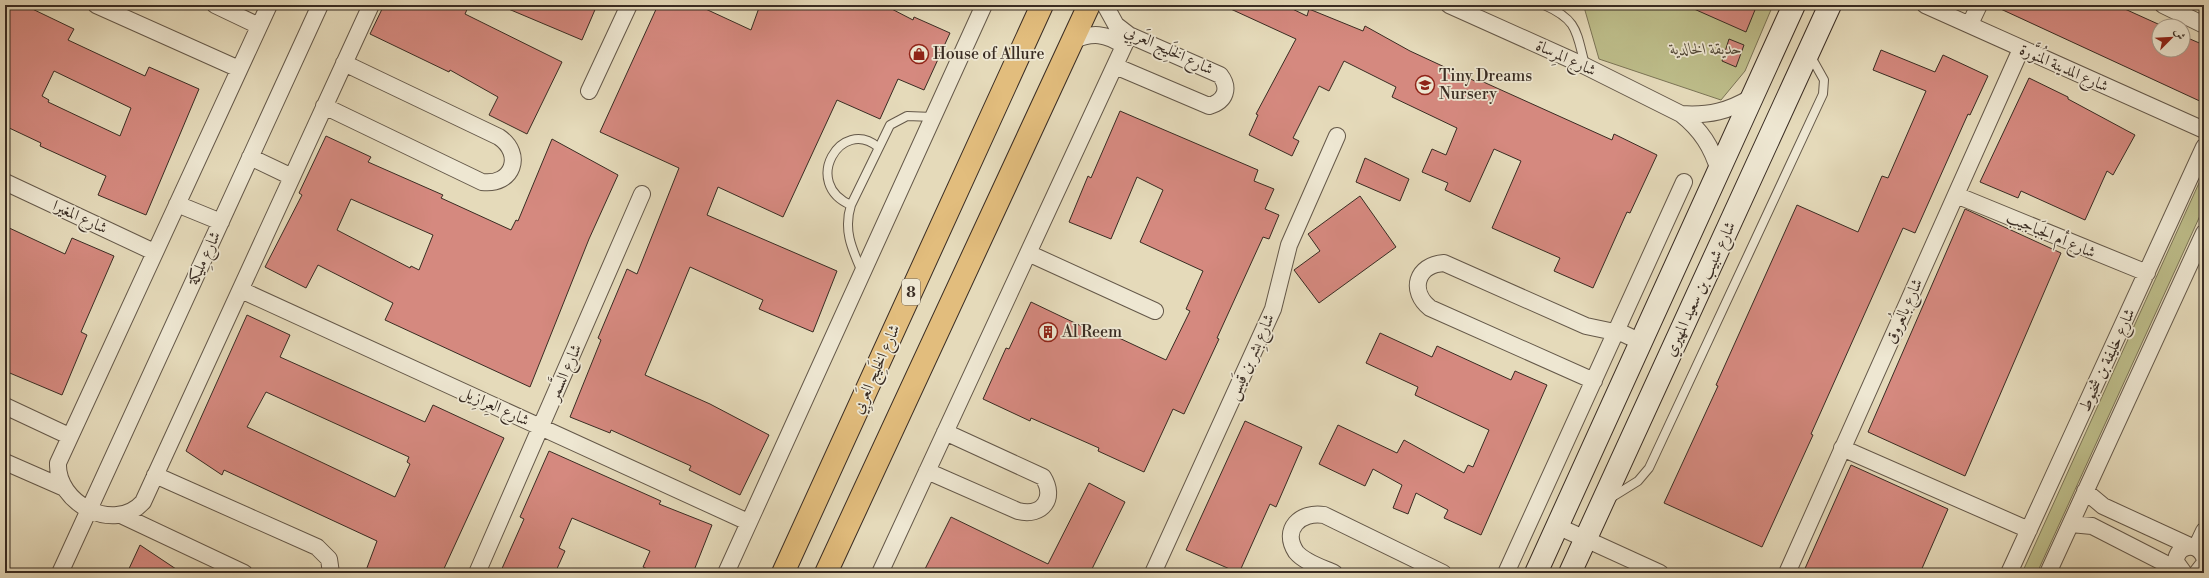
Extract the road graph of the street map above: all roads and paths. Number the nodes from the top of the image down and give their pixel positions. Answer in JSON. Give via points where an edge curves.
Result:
{"nodes":[{"id":1,"x":96,"y":5,"type":"edge"},
{"id":2,"x":215,"y":5,"type":"edge"},
{"id":3,"x":269,"y":5,"type":"edge"},
{"id":4,"x":320,"y":5,"type":"edge"},
{"id":5,"x":371,"y":5,"type":"edge"},
{"id":6,"x":629,"y":5,"type":"edge"},
{"id":7,"x":984,"y":5,"type":"edge"},
{"id":8,"x":1089,"y":5,"type":"edge"},
{"id":9,"x":1105,"y":5,"type":"edge"},
{"id":10,"x":1449,"y":5,"type":"edge"},
{"id":11,"x":1544,"y":5,"type":"edge"},
{"id":12,"x":1794,"y":5,"type":"edge"},
{"id":13,"x":1830,"y":5,"type":"edge"},
{"id":14,"x":1925,"y":5,"type":"edge"},
{"id":15,"x":1979,"y":5,"type":"edge"},
{"id":16,"x":2163,"y":5,"type":"edge"},
{"id":17,"x":1037,"y":7,"type":"edge"},
{"id":18,"x":1970,"y":24,"type":"junction"},
{"id":19,"x":2204,"y":25,"type":"edge"},
{"id":20,"x":259,"y":26,"type":"junction"},
{"id":21,"x":1126,"y":40,"type":"junction"},
{"id":22,"x":1072,"y":41,"type":"junction"},
{"id":23,"x":2021,"y":49,"type":"junction"},
{"id":24,"x":1808,"y":52,"type":"junction"},
{"id":25,"x":344,"y":63,"type":"junction"},
{"id":26,"x":1114,"y":66,"type":"junction"},
{"id":27,"x":1585,"y":66,"type":"junction"},
{"id":28,"x":239,"y":70,"type":"junction"},
{"id":29,"x":589,"y":91,"type":"dead end"},
{"id":30,"x":1752,"y":97,"type":"junction"},
{"id":31,"x":324,"y":106,"type":"junction"},
{"id":32,"x":1681,"y":114,"type":"junction"},
{"id":33,"x":933,"y":117,"type":"junction"},
{"id":34,"x":2204,"y":130,"type":"edge"},
{"id":35,"x":1337,"y":136,"type":"dead end"},
{"id":36,"x":878,"y":147,"type":"junction"},
{"id":37,"x":2204,"y":147,"type":"edge"},
{"id":38,"x":250,"y":158,"type":"junction"},
{"id":39,"x":1719,"y":171,"type":"junction"},
{"id":40,"x":292,"y":177,"type":"junction"},
{"id":41,"x":5,"y":182,"type":"edge"},
{"id":42,"x":1684,"y":182,"type":"dead end"},
{"id":43,"x":642,"y":194,"type":"dead end"},
{"id":44,"x":1956,"y":195,"type":"junction"},
{"id":45,"x":177,"y":204,"type":"junction"},
{"id":46,"x":851,"y":204,"type":"junction"},
{"id":47,"x":221,"y":222,"type":"junction"},
{"id":48,"x":2204,"y":233,"type":"edge"},
{"id":49,"x":154,"y":252,"type":"junction"},
{"id":50,"x":1028,"y":253,"type":"junction"},
{"id":51,"x":862,"y":272,"type":"junction"},
{"id":52,"x":2147,"y":274,"type":"junction"},
{"id":53,"x":241,"y":290,"type":"junction"},
{"id":54,"x":1155,"y":310,"type":"dead end"},
{"id":55,"x":1616,"y":332,"type":"junction"},
{"id":56,"x":1641,"y":342,"type":"junction"},
{"id":57,"x":1594,"y":381,"type":"junction"},
{"id":58,"x":5,"y":406,"type":"edge"},
{"id":59,"x":541,"y":427,"type":"junction"},
{"id":60,"x":945,"y":432,"type":"junction"},
{"id":61,"x":69,"y":436,"type":"junction"},
{"id":62,"x":1842,"y":448,"type":"junction"},
{"id":63,"x":5,"y":462,"type":"edge"},
{"id":64,"x":927,"y":471,"type":"junction"},
{"id":65,"x":155,"y":475,"type":"junction"},
{"id":66,"x":62,"y":487,"type":"junction"},
{"id":67,"x":2085,"y":491,"type":"junction"},
{"id":68,"x":1602,"y":504,"type":"junction"},
{"id":69,"x":89,"y":510,"type":"junction"},
{"id":70,"x":122,"y":515,"type":"junction"},
{"id":71,"x":748,"y":522,"type":"junction"},
{"id":72,"x":2070,"y":524,"type":"junction"},
{"id":73,"x":1557,"y":526,"type":"junction"},
{"id":74,"x":2029,"y":530,"type":"junction"},
{"id":75,"x":2204,"y":531,"type":"edge"},
{"id":76,"x":1585,"y":539,"type":"junction"},
{"id":77,"x":2197,"y":550,"type":"edge"},
{"id":78,"x":2204,"y":565,"type":"edge"},
{"id":79,"x":2182,"y":572,"type":"edge"},
{"id":80,"x":60,"y":573,"type":"edge"},
{"id":81,"x":244,"y":573,"type":"edge"},
{"id":82,"x":331,"y":573,"type":"edge"},
{"id":83,"x":478,"y":573,"type":"edge"},
{"id":84,"x":726,"y":573,"type":"edge"},
{"id":85,"x":783,"y":573,"type":"edge"},
{"id":86,"x":826,"y":573,"type":"edge"},
{"id":87,"x":880,"y":573,"type":"edge"},
{"id":88,"x":1153,"y":573,"type":"edge"},
{"id":89,"x":1334,"y":573,"type":"edge"},
{"id":90,"x":1443,"y":573,"type":"edge"},
{"id":91,"x":1506,"y":573,"type":"edge"},
{"id":92,"x":1536,"y":573,"type":"edge"},
{"id":93,"x":1570,"y":573,"type":"edge"},
{"id":94,"x":1660,"y":573,"type":"edge"},
{"id":95,"x":1787,"y":573,"type":"edge"},
{"id":96,"x":2009,"y":573,"type":"edge"},
{"id":97,"x":2048,"y":573,"type":"edge"},
{"id":98,"x":2197,"y":573,"type":"edge"}],
"edges":[{"from":1,"to":28,"type":"street"},
{"from":2,"to":20,"type":"street"},
{"from":3,"to":20,"type":"street"},
{"from":4,"to":38,"type":"street","name":"شارع مِليكة"},
{"from":5,"to":25,"type":"street"},
{"from":6,"to":29,"type":"street"},
{"from":7,"to":33,"type":"street"},
{"from":8,"to":22,"type":"highway"},
{"from":9,"to":21,"type":"street","name":"شارع الخَلِيج العَربِي"},
{"from":10,"to":27,"type":"street","name":"شارع المِرساة"},
{"from":11,"to":27,"type":"lane","via":[[1572,22]]},
{"from":12,"to":30,"type":"street","name":"شارع شبيب بن سعيد المهيري"},
{"from":13,"to":24,"type":"street","name":"شارع شبيب بن سعيد المهيري"},
{"from":14,"to":18,"type":"street","name":"شارع المدينة المُنوَّرة"},
{"from":15,"to":18,"type":"street"},
{"from":16,"to":19,"type":"street"},
{"from":17,"to":85,"type":"highway","name":"شارع الخَلِيج العَربِي","number":"8"},
{"from":18,"to":23,"type":"street","name":"شارع المدينة المُنوَّرة"},
{"from":20,"to":28,"type":"street"},
{"from":21,"to":22,"type":"street","name":"شارع الخَلِيج العَربِي","via":[[1099,34],[1084,35]]},
{"from":21,"to":26,"type":"street"},
{"from":21,"to":26,"type":"street","name":"شارع الخَلِيج العَربِي","via":[[1220,75],[1225,81],[1224,98],[1213,104],[1201,104]]},
{"from":22,"to":86,"type":"highway"},
{"from":23,"to":34,"type":"street","name":"شارع المدينة المُنوَّرة"},
{"from":23,"to":44,"type":"street","name":"شارع بالعُروق"},
{"from":24,"to":68,"type":"street","name":"شارع شبيب بن سعيد المهيري"},
{"from":24,"to":68,"type":"lane","via":[[1824,80],[1823,94],[1649,468],[1630,487]]},
{"from":25,"to":31,"type":"street"},
{"from":25,"to":31,"type":"street","via":[[499,137],[509,146],[512,167],[503,179],[497,182],[482,182]]},
{"from":26,"to":50,"type":"street"},
{"from":27,"to":32,"type":"street","name":"شارع المِرساة"},
{"from":28,"to":45,"type":"street"},
{"from":30,"to":32,"type":"street","name":"شارع المِرساة","via":[[1736,107],[1718,113],[1700,116]]},
{"from":30,"to":39,"type":"street","name":"شارع شبيب بن سعيد المهيري"},
{"from":31,"to":40,"type":"street"},
{"from":32,"to":39,"type":"street","name":"شارع المِرساة","via":[[1695,125],[1706,139]]},
{"from":33,"to":36,"type":"lane","via":[[901,118],[886,131]]},
{"from":33,"to":51,"type":"street"},
{"from":35,"to":88,"type":"street","name":"شارع بِشر بن قَيس","via":[[1289,245],[1273,309]]},
{"from":36,"to":46,"type":"lane"},
{"from":36,"to":46,"type":"lane","via":[[873,142],[859,138],[842,145],[830,158],[829,185],[833,193]]},
{"from":37,"to":52,"type":"street","name":"شارع خليفة بن شخبوط"},
{"from":38,"to":40,"type":"street"},
{"from":38,"to":47,"type":"street","name":"شارع مِليكة"},
{"from":39,"to":56,"type":"street","name":"شارع شبيب بن سعيد المهيري"},
{"from":40,"to":53,"type":"street"},
{"from":41,"to":49,"type":"street","name":"شارع المغيرا"},
{"from":42,"to":55,"type":"street"},
{"from":43,"to":59,"type":"street","name":"شارع السَّمر"},
{"from":44,"to":52,"type":"street","name":"شارع أم الجَباجيب"},
{"from":44,"to":62,"type":"street","name":"شارع بالعُروق"},
{"from":45,"to":47,"type":"street"},
{"from":45,"to":49,"type":"street"},
{"from":46,"to":51,"type":"lane","via":[[847,231]]},
{"from":47,"to":69,"type":"street","name":"شارع مِليكة"},
{"from":48,"to":67,"type":"street"},
{"from":49,"to":61,"type":"street"},
{"from":50,"to":54,"type":"street"},
{"from":50,"to":60,"type":"street"},
{"from":51,"to":71,"type":"street"},
{"from":52,"to":74,"type":"street","name":"شارع خليفة بن شخبوط"},
{"from":53,"to":59,"type":"street","name":"شارع العِرازِيل"},
{"from":53,"to":65,"type":"street"},
{"from":55,"to":56,"type":"street"},
{"from":55,"to":57,"type":"street"},
{"from":55,"to":57,"type":"street","via":[[1586,326],[1444,264],[1434,264],[1426,268],[1420,276],[1418,294],[1422,302],[1430,308]]},
{"from":56,"to":73,"type":"street","name":"شارع شبيب بن سعيد المهيري"},
{"from":57,"to":91,"type":"street"},
{"from":58,"to":61,"type":"street"},
{"from":59,"to":71,"type":"street","name":"شارع العِرازِيل"},
{"from":59,"to":83,"type":"street","name":"شارع السَّمر"},
{"from":60,"to":64,"type":"street"},
{"from":60,"to":64,"type":"street","via":[[1043,477],[1048,486],[1045,504],[1038,511],[1018,511]]},
{"from":61,"to":66,"type":"street","via":[[58,463],[57,472]]},
{"from":62,"to":74,"type":"street"},
{"from":62,"to":95,"type":"street","name":"شارع بالعُروق"},
{"from":63,"to":66,"type":"street"},
{"from":64,"to":87,"type":"street"},
{"from":65,"to":70,"type":"street","via":[[142,502],[137,508]]},
{"from":65,"to":82,"type":"street","via":[[317,547],[329,559]]},
{"from":66,"to":69,"type":"street"},
{"from":67,"to":72,"type":"street"},
{"from":67,"to":77,"type":"street","via":[[2103,506]]},
{"from":68,"to":76,"type":"street","name":"شارع شبيب بن سعيد المهيري"},
{"from":69,"to":70,"type":"street"},
{"from":69,"to":80,"type":"street","name":"شارع مِليكة"},
{"from":70,"to":81,"type":"street"},
{"from":71,"to":84,"type":"street"},
{"from":72,"to":79,"type":"street","via":[[2092,526]]},
{"from":72,"to":97,"type":"street"},
{"from":73,"to":76,"type":"street"},
{"from":73,"to":92,"type":"street","name":"شارع شبيب بن سعيد المهيري"},
{"from":74,"to":96,"type":"street","name":"شارع خليفة بن شخبوط"},
{"from":75,"to":77,"type":"street"},
{"from":76,"to":93,"type":"street","name":"شارع شبيب بن سعيد المهيري"},
{"from":76,"to":94,"type":"street"},
{"from":77,"to":79,"type":"street","via":[[2181,549],[2178,553],[2176,562]]},
{"from":78,"to":98,"type":"street"},
{"from":89,"to":90,"type":"street","via":[[1306,559],[1294,548],[1291,533],[1295,523],[1303,516],[1313,513],[1324,515]]}]}
